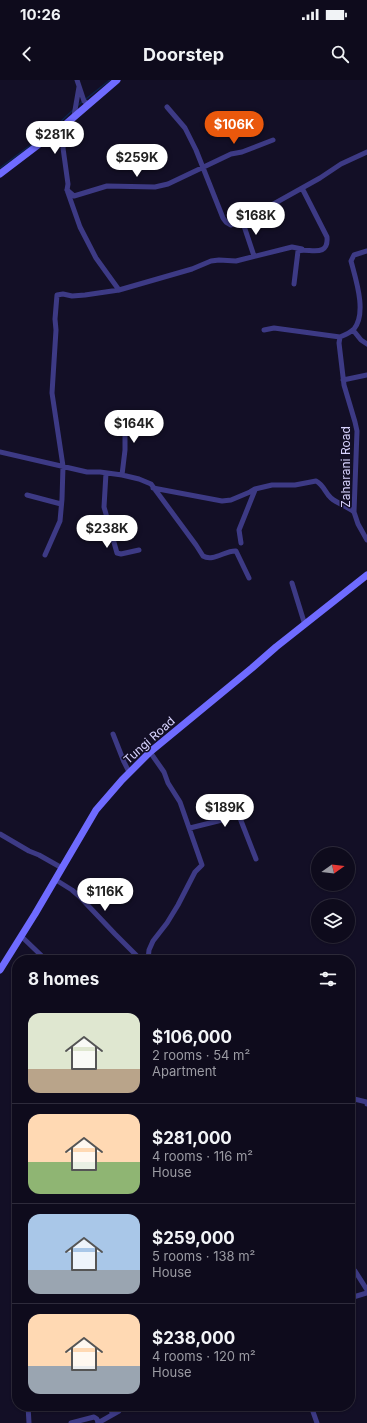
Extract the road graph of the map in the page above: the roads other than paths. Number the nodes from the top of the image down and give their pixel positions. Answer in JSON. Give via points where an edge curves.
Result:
{"nodes":[{"id":1,"x":77,"y":80,"type":"edge"},
{"id":2,"x":117,"y":80,"type":"edge"},
{"id":3,"x":78,"y":87,"type":"junction"},
{"id":4,"x":88,"y":104,"type":"junction"},
{"id":5,"x":168,"y":107,"type":"dead end"},
{"id":6,"x":74,"y":116,"type":"junction"},
{"id":7,"x":67,"y":123,"type":"junction"},
{"id":8,"x":273,"y":140,"type":"dead end"},
{"id":9,"x":367,"y":152,"type":"edge"},
{"id":10,"x":202,"y":167,"type":"junction"},
{"id":11,"x":0,"y":174,"type":"edge"},
{"id":12,"x":302,"y":188,"type":"junction"},
{"id":13,"x":67,"y":190,"type":"junction"},
{"id":14,"x":242,"y":220,"type":"junction"},
{"id":15,"x":302,"y":249,"type":"junction"},
{"id":16,"x":367,"y":250,"type":"edge"},
{"id":17,"x":254,"y":256,"type":"junction"},
{"id":18,"x":294,"y":284,"type":"dead end"},
{"id":19,"x":119,"y":290,"type":"junction"},
{"id":20,"x":264,"y":330,"type":"dead end"},
{"id":21,"x":353,"y":330,"type":"junction"},
{"id":22,"x":340,"y":337,"type":"junction"},
{"id":23,"x":367,"y":344,"type":"edge"},
{"id":24,"x":367,"y":375,"type":"edge"},
{"id":25,"x":343,"y":380,"type":"junction"},
{"id":26,"x":126,"y":413,"type":"dead end"},
{"id":27,"x":0,"y":452,"type":"edge"},
{"id":28,"x":63,"y":466,"type":"junction"},
{"id":29,"x":106,"y":473,"type":"junction"},
{"id":30,"x":122,"y":475,"type":"junction"},
{"id":31,"x":153,"y":488,"type":"junction"},
{"id":32,"x":256,"y":489,"type":"junction"},
{"id":33,"x":27,"y":495,"type":"dead end"},
{"id":34,"x":61,"y":504,"type":"junction"},
{"id":35,"x":354,"y":512,"type":"junction"},
{"id":36,"x":367,"y":540,"type":"edge"},
{"id":37,"x":241,"y":542,"type":"dead end"},
{"id":38,"x":139,"y":550,"type":"dead end"},
{"id":39,"x":45,"y":555,"type":"dead end"},
{"id":40,"x":367,"y":575,"type":"edge"},
{"id":41,"x":249,"y":578,"type":"dead end"},
{"id":42,"x":292,"y":583,"type":"dead end"},
{"id":43,"x":305,"y":625,"type":"junction"},
{"id":44,"x":113,"y":734,"type":"dead end"},
{"id":45,"x":150,"y":752,"type":"junction"},
{"id":46,"x":130,"y":772,"type":"junction"},
{"id":47,"x":251,"y":805,"type":"dead end"},
{"id":48,"x":238,"y":813,"type":"junction"},
{"id":49,"x":190,"y":828,"type":"junction"},
{"id":50,"x":0,"y":834,"type":"edge"},
{"id":51,"x":256,"y":859,"type":"dead end"},
{"id":52,"x":62,"y":868,"type":"junction"},
{"id":53,"x":56,"y":880,"type":"junction"},
{"id":54,"x":21,"y":936,"type":"junction"},
{"id":55,"x":41,"y":955,"type":"edge"},
{"id":56,"x":136,"y":955,"type":"edge"},
{"id":57,"x":148,"y":955,"type":"edge"},
{"id":58,"x":0,"y":970,"type":"edge"},
{"id":59,"x":355,"y":1099,"type":"edge"},
{"id":60,"x":367,"y":1104,"type":"edge"},
{"id":61,"x":355,"y":1271,"type":"edge"},
{"id":62,"x":367,"y":1292,"type":"edge"},
{"id":63,"x":355,"y":1296,"type":"edge"},
{"id":64,"x":28,"y":1411,"type":"edge"},
{"id":65,"x":112,"y":1411,"type":"edge"},
{"id":66,"x":119,"y":1411,"type":"edge"},
{"id":67,"x":313,"y":1411,"type":"edge"},
{"id":68,"x":112,"y":1414,"type":"junction"},
{"id":69,"x":29,"y":1423,"type":"edge"},
{"id":70,"x":71,"y":1423,"type":"edge"},
{"id":71,"x":98,"y":1423,"type":"edge"},
{"id":72,"x":317,"y":1423,"type":"edge"}],
"edges":[{"from":1,"to":3,"type":"street"},
{"from":2,"to":4,"type":"main road"},
{"from":3,"to":4,"type":"street"},
{"from":3,"to":6,"type":"street"},
{"from":4,"to":6,"type":"main road"},
{"from":5,"to":10,"type":"street","via":[[184,125]]},
{"from":6,"to":7,"type":"main road"},
{"from":7,"to":11,"type":"main road"},
{"from":7,"to":13,"type":"street","via":[[62,148]]},
{"from":8,"to":10,"type":"street"},
{"from":9,"to":12,"type":"street","via":[[340,164]]},
{"from":10,"to":13,"type":"street","via":[[159,187],[107,186],[74,196]]},
{"from":10,"to":14,"type":"street","via":[[224,220],[231,225]]},
{"from":12,"to":14,"type":"street"},
{"from":12,"to":15,"type":"street","via":[[327,239],[321,250]]},
{"from":13,"to":19,"type":"street","via":[[80,227],[96,258]]},
{"from":14,"to":17,"type":"street"},
{"from":15,"to":17,"type":"street","via":[[292,247]]},
{"from":15,"to":18,"type":"street","via":[[297,252]]},
{"from":16,"to":21,"type":"street","via":[[354,255],[351,261],[362,305],[359,323]]},
{"from":17,"to":19,"type":"street","via":[[236,261],[212,261]]},
{"from":19,"to":28,"type":"street","via":[[58,296],[52,393]]},
{"from":20,"to":22,"type":"street","via":[[274,328]]},
{"from":21,"to":22,"type":"street"},
{"from":21,"to":23,"type":"street"},
{"from":22,"to":25,"type":"street","name":"Zaharani Road"},
{"from":24,"to":25,"type":"street"},
{"from":25,"to":35,"type":"street","name":"Zaharani Road","via":[[357,431]]},
{"from":26,"to":30,"type":"street"},
{"from":27,"to":28,"type":"street"},
{"from":28,"to":29,"type":"street"},
{"from":28,"to":34,"type":"street"},
{"from":29,"to":30,"type":"street"},
{"from":29,"to":38,"type":"street","via":[[104,507],[117,553]]},
{"from":30,"to":31,"type":"street","via":[[151,484]]},
{"from":31,"to":32,"type":"street","via":[[222,500],[237,498]]},
{"from":31,"to":41,"type":"street","via":[[203,556],[208,558],[236,551]]},
{"from":32,"to":35,"type":"street","via":[[274,484],[295,485],[316,481],[332,499]]},
{"from":32,"to":37,"type":"street","via":[[239,530]]},
{"from":33,"to":34,"type":"street"},
{"from":34,"to":39,"type":"street","via":[[60,521]]},
{"from":35,"to":36,"type":"street","name":"Zaharani Road"},
{"from":40,"to":43,"type":"main road","name":"Tungi Road"},
{"from":42,"to":43,"type":"street"},
{"from":43,"to":45,"type":"main road","name":"Tungi Road"},
{"from":44,"to":46,"type":"street"},
{"from":45,"to":46,"type":"main road","name":"Tungi Road"},
{"from":45,"to":49,"type":"street","via":[[180,802]]},
{"from":46,"to":52,"type":"main road","name":"Tungi Road","via":[[96,810]]},
{"from":47,"to":48,"type":"street"},
{"from":48,"to":49,"type":"street","via":[[226,819]]},
{"from":48,"to":51,"type":"street"},
{"from":49,"to":57,"type":"street","via":[[202,865],[195,872],[178,905],[153,941]]},
{"from":50,"to":52,"type":"street"},
{"from":52,"to":53,"type":"main road","name":"Tungi Road"},
{"from":53,"to":54,"type":"main road","name":"Tungi Road"},
{"from":53,"to":56,"type":"street","via":[[79,896]]},
{"from":54,"to":55,"type":"street"},
{"from":54,"to":58,"type":"main road","name":"Tungi Road"},
{"from":59,"to":60,"type":"street"},
{"from":61,"to":62,"type":"street"},
{"from":62,"to":63,"type":"street"},
{"from":64,"to":69,"type":"street"},
{"from":65,"to":68,"type":"street"},
{"from":66,"to":68,"type":"street"},
{"from":67,"to":72,"type":"street"},
{"from":68,"to":71,"type":"street"},
{"from":70,"to":71,"type":"street","via":[[94,1417]]}]}
